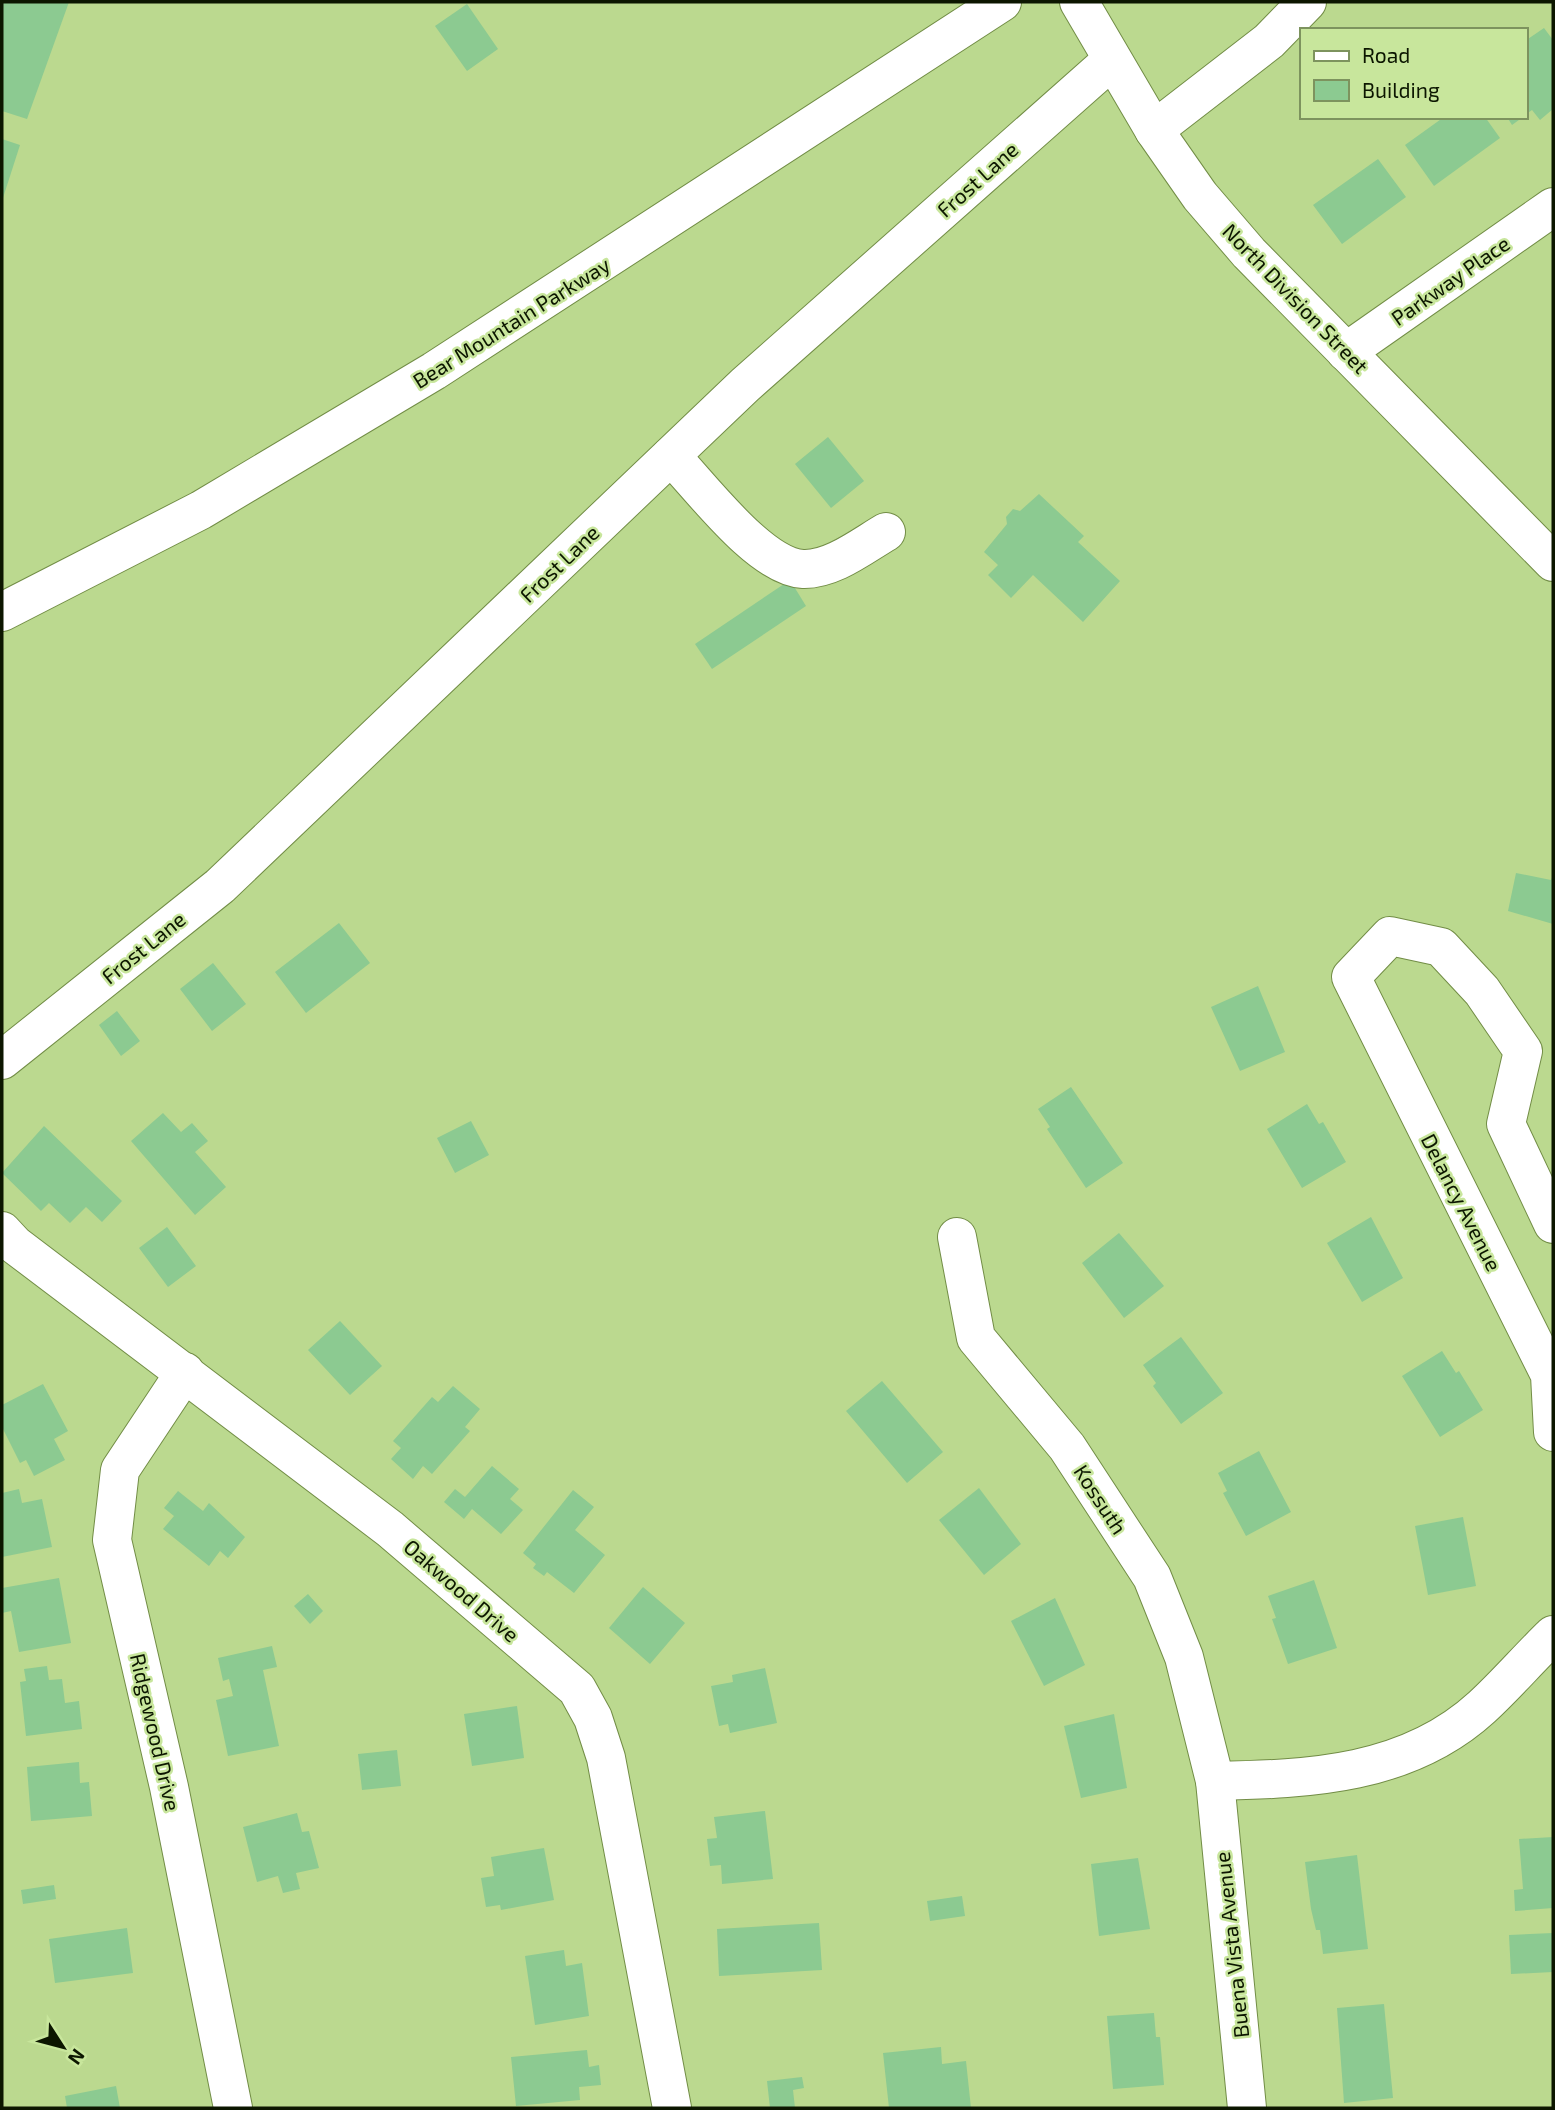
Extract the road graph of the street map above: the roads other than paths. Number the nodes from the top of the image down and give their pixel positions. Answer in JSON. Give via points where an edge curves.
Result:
{"nodes":[{"id":1,"x":1002,"y":2,"type":"edge"},
{"id":2,"x":1079,"y":2,"type":"edge"},
{"id":3,"x":1307,"y":2,"type":"edge"},
{"id":4,"x":1112,"y":60,"type":"junction"},
{"id":5,"x":1154,"y":130,"type":"junction"},
{"id":6,"x":1553,"y":207,"type":"edge"},
{"id":7,"x":1346,"y":352,"type":"junction"},
{"id":8,"x":671,"y":456,"type":"junction"},
{"id":9,"x":886,"y":532,"type":"dead end"},
{"id":10,"x":1553,"y":562,"type":"edge"},
{"id":11,"x":2,"y":612,"type":"edge"},
{"id":12,"x":2,"y":1060,"type":"edge"},
{"id":13,"x":1553,"y":1224,"type":"edge"},
{"id":14,"x":2,"y":1231,"type":"edge"},
{"id":15,"x":957,"y":1237,"type":"dead end"},
{"id":16,"x":185,"y":1372,"type":"junction"},
{"id":17,"x":1553,"y":1432,"type":"edge"},
{"id":18,"x":1553,"y":1635,"type":"edge"},
{"id":19,"x":1215,"y":1781,"type":"junction"},
{"id":20,"x":233,"y":2108,"type":"edge"},
{"id":21,"x":672,"y":2108,"type":"edge"},
{"id":22,"x":1247,"y":2108,"type":"edge"}],
"edges":[{"from":1,"to":11,"type":"main road","name":"Bear Mountain Parkway","via":[[434,371],[201,510]]},
{"from":2,"to":4,"type":"main road","name":"North Division Street"},
{"from":3,"to":5,"type":"main road","via":[[1269,41]]},
{"from":4,"to":5,"type":"main road","name":"North Division Street"},
{"from":4,"to":8,"type":"main road","name":"Frost Lane"},
{"from":5,"to":7,"type":"main road","name":"North Division Street","via":[[1208,206]]},
{"from":6,"to":7,"type":"main road","name":"Parkway Place"},
{"from":7,"to":10,"type":"main road","name":"North Division Street"},
{"from":8,"to":9,"type":"main road","via":[[748,541],[773,560],[804,569],[837,560]]},
{"from":8,"to":12,"type":"main road","name":"Frost Lane","via":[[220,886]]},
{"from":13,"to":17,"type":"main road","name":"Delancy Avenue","via":[[1506,1124],[1522,1051],[1482,991],[1441,947],[1390,936],[1351,977],[1550,1375]]},
{"from":14,"to":16,"type":"main road","name":"Oakwood Drive"},
{"from":15,"to":19,"type":"main road","name":"Kossuth","via":[[976,1338],[1067,1447],[1152,1577],[1184,1657]]},
{"from":16,"to":20,"type":"main road","name":"Ridgewood Drive","via":[[120,1470],[112,1540],[169,1787]]},
{"from":16,"to":21,"type":"main road","name":"Oakwood Drive","via":[[390,1529],[578,1689],[606,1758]]},
{"from":18,"to":19,"type":"main road","via":[[1481,1708],[1435,1740],[1382,1764],[1305,1779]]},
{"from":19,"to":22,"type":"main road","name":"Buena Vista Avenue"}]}
